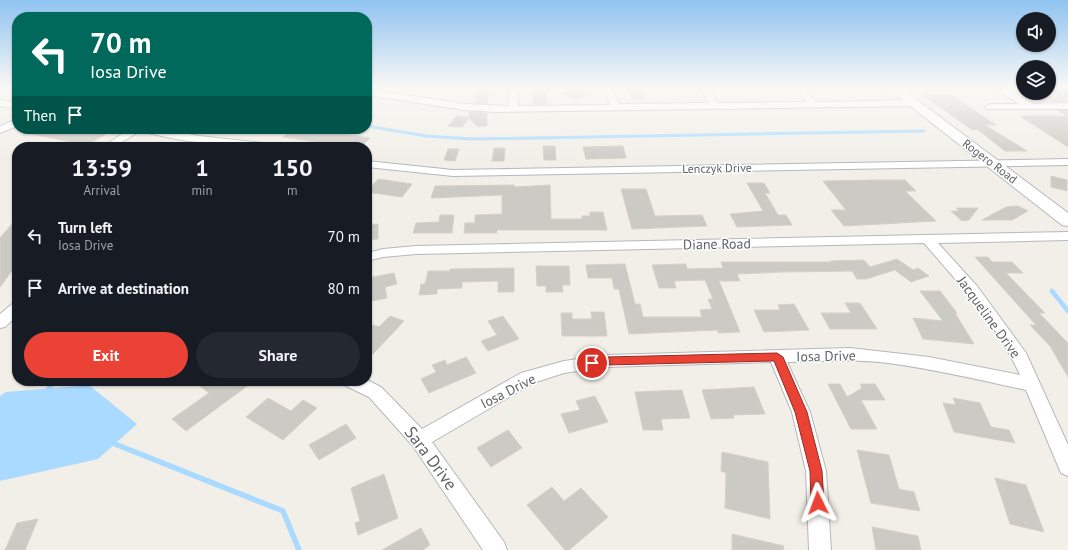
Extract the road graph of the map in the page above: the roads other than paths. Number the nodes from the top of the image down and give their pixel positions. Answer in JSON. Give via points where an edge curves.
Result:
{"nodes":[{"id":1,"x":926,"y":113,"type":"edge"},
{"id":2,"x":12,"y":124,"type":"edge"},
{"id":3,"x":0,"y":130,"type":"edge"},
{"id":4,"x":129,"y":134,"type":"edge"},
{"id":5,"x":172,"y":134,"type":"edge"},
{"id":6,"x":115,"y":142,"type":"edge"},
{"id":7,"x":226,"y":142,"type":"edge"},
{"id":8,"x":1068,"y":162,"type":"edge"},
{"id":9,"x":992,"y":164,"type":"junction"},
{"id":10,"x":372,"y":165,"type":"edge"},
{"id":11,"x":1068,"y":221,"type":"edge"},
{"id":12,"x":1068,"y":236,"type":"edge"},
{"id":13,"x":928,"y":240,"type":"junction"},
{"id":14,"x":372,"y":256,"type":"edge"},
{"id":15,"x":12,"y":312,"type":"edge"},
{"id":16,"x":0,"y":323,"type":"edge"},
{"id":17,"x":777,"y":357,"type":"junction"},
{"id":18,"x":1033,"y":385,"type":"junction"},
{"id":19,"x":362,"y":386,"type":"edge"},
{"id":20,"x":420,"y":440,"type":"junction"},
{"id":21,"x":1068,"y":467,"type":"edge"},
{"id":22,"x":496,"y":550,"type":"edge"},
{"id":23,"x":820,"y":550,"type":"edge"}],
"edges":[{"from":1,"to":9,"type":"street","name":"Rogero Road"},
{"from":2,"to":3,"type":"street"},
{"from":4,"to":6,"type":"street"},
{"from":5,"to":7,"type":"street"},
{"from":8,"to":9,"type":"street","name":"Lenczyk Drive"},
{"from":9,"to":10,"type":"street","name":"Lenczyk Drive","via":[[453,173]]},
{"from":9,"to":11,"type":"street","name":"Rogero Road"},
{"from":12,"to":13,"type":"street","name":"Diane Road"},
{"from":13,"to":14,"type":"street","name":"Diane Road","via":[[416,250]]},
{"from":13,"to":18,"type":"street","name":"Jacqueline Drive","via":[[972,289],[997,323],[1020,357]]},
{"from":15,"to":16,"type":"street"},
{"from":17,"to":18,"type":"street","name":"Iosa Drive","via":[[850,354],[888,356]]},
{"from":17,"to":20,"type":"street","name":"Iosa Drive","via":[[606,361],[564,367],[527,378]]},
{"from":17,"to":23,"type":"street","via":[[801,412],[816,471]]},
{"from":18,"to":21,"type":"street","name":"Jacqueline Drive"},
{"from":19,"to":20,"type":"street","name":"Sara Drive","via":[[375,392]]},
{"from":20,"to":22,"type":"street","name":"Sara Drive"}]}
